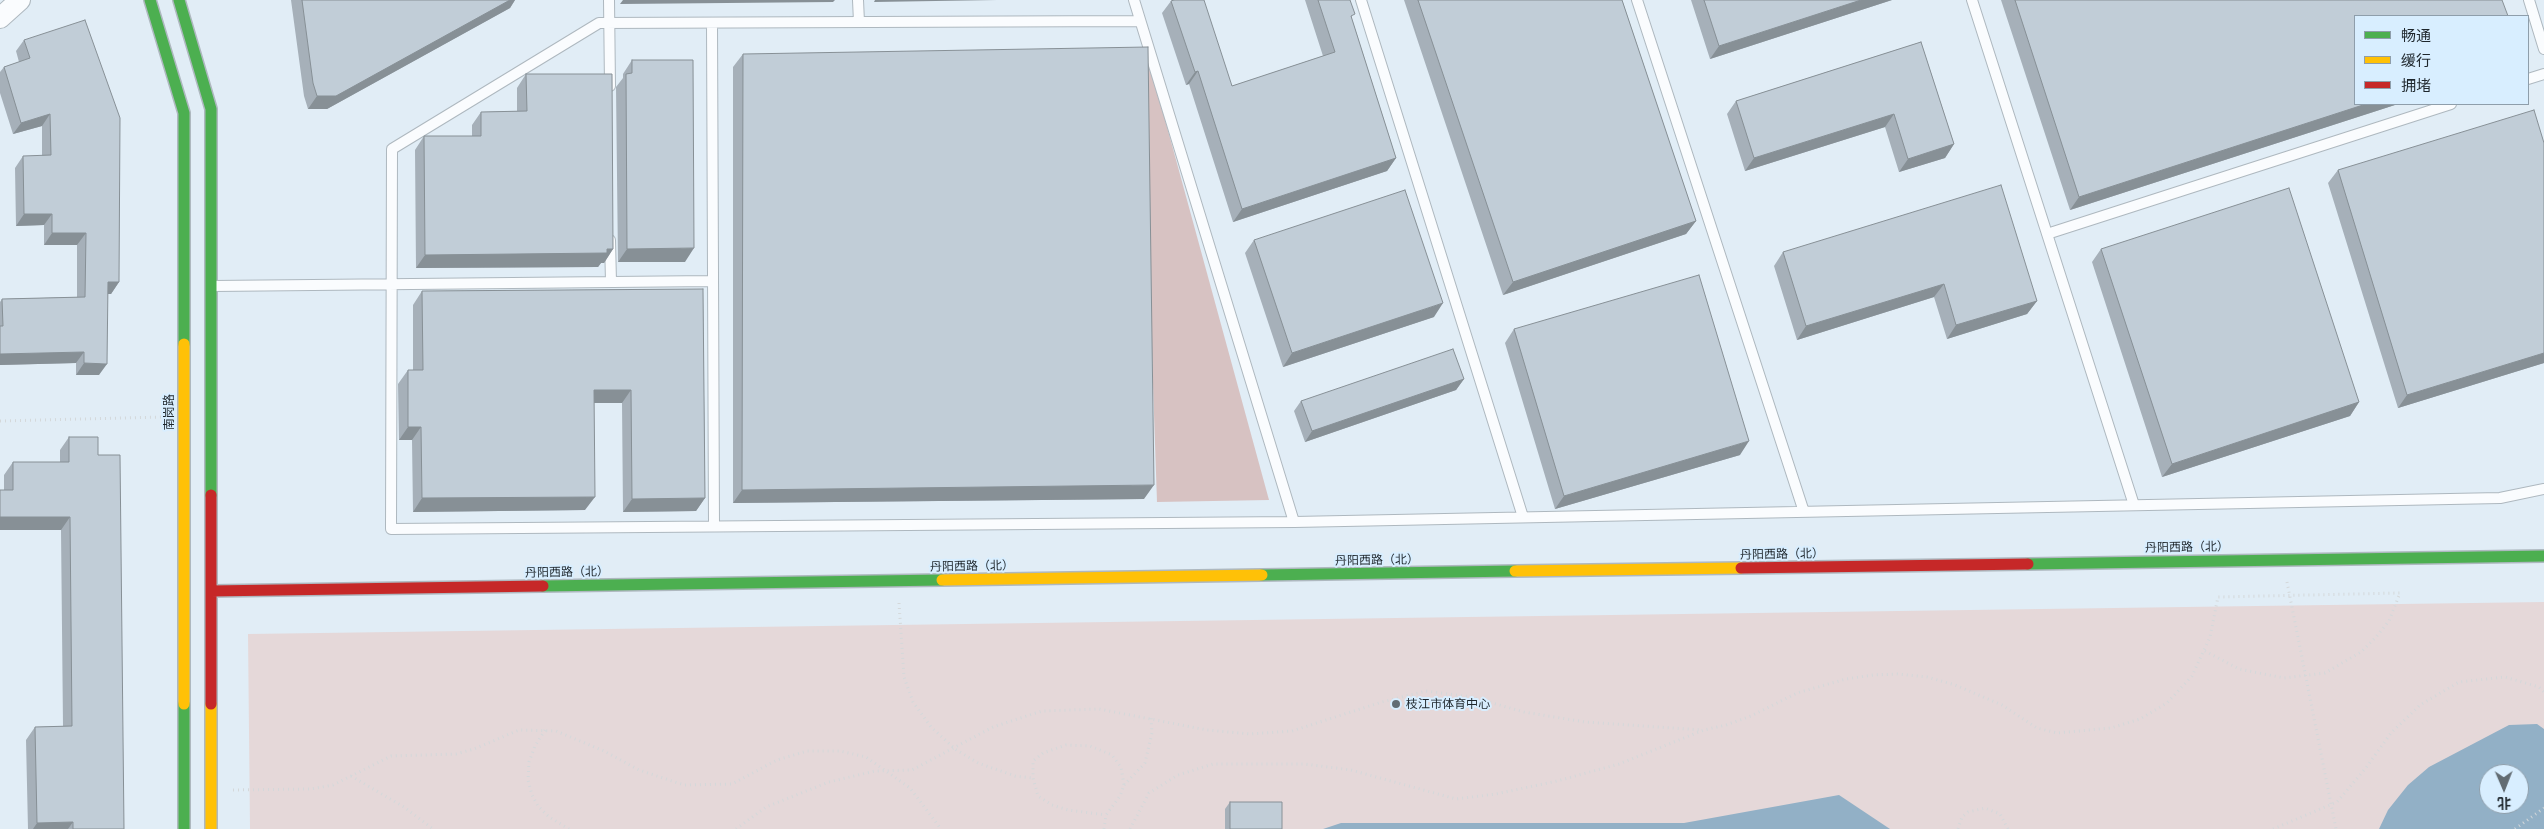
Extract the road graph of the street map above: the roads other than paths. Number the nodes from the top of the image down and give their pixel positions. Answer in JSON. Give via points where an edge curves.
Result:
{"nodes":[{"id":1,"x":20,"y":0,"type":"edge"},
{"id":2,"x":150,"y":0,"type":"edge"},
{"id":3,"x":179,"y":0,"type":"edge"},
{"id":4,"x":609,"y":0,"type":"edge"},
{"id":5,"x":858,"y":0,"type":"edge"},
{"id":6,"x":1134,"y":0,"type":"edge"},
{"id":7,"x":1361,"y":0,"type":"edge"},
{"id":8,"x":1637,"y":0,"type":"edge"},
{"id":9,"x":1972,"y":0,"type":"edge"},
{"id":10,"x":2529,"y":0,"type":"edge"},
{"id":11,"x":0,"y":18,"type":"edge"},
{"id":12,"x":1140,"y":21,"type":"junction"},
{"id":13,"x":859,"y":22,"type":"junction"},
{"id":14,"x":609,"y":23,"type":"junction"},
{"id":15,"x":712,"y":23,"type":"junction"},
{"id":16,"x":2544,"y":49,"type":"edge"},
{"id":17,"x":2544,"y":74,"type":"edge"},
{"id":18,"x":2529,"y":79,"type":"edge"},
{"id":19,"x":610,"y":92,"type":"edge"},
{"id":20,"x":2448,"y":105,"type":"edge"},
{"id":21,"x":610,"y":232,"type":"edge"},
{"id":22,"x":2047,"y":234,"type":"junction"},
{"id":23,"x":712,"y":280,"type":"junction"},
{"id":24,"x":611,"y":282,"type":"junction"},
{"id":25,"x":392,"y":283,"type":"junction"},
{"id":26,"x":197,"y":286,"type":"junction"},
{"id":27,"x":2544,"y":489,"type":"edge"},
{"id":28,"x":2134,"y":505,"type":"junction"},
{"id":29,"x":1804,"y":512,"type":"junction"},
{"id":30,"x":1524,"y":517,"type":"junction"},
{"id":31,"x":1294,"y":522,"type":"junction"},
{"id":32,"x":714,"y":526,"type":"junction"},
{"id":33,"x":2544,"y":556,"type":"edge"},
{"id":34,"x":210,"y":591,"type":"junction"},
{"id":35,"x":184,"y":829,"type":"edge"},
{"id":36,"x":211,"y":829,"type":"edge"}],
"edges":[{"from":1,"to":11,"type":"street"},
{"from":2,"to":26,"type":"street","name":"南岗路","via":[[184,113]]},
{"from":3,"to":26,"type":"street","name":"南岗路","via":[[211,109]]},
{"from":4,"to":14,"type":"lane"},
{"from":5,"to":13,"type":"lane"},
{"from":6,"to":12,"type":"lane"},
{"from":7,"to":30,"type":"lane"},
{"from":8,"to":29,"type":"lane"},
{"from":9,"to":22,"type":"lane"},
{"from":10,"to":16,"type":"lane"},
{"from":12,"to":13,"type":"lane"},
{"from":12,"to":31,"type":"lane"},
{"from":13,"to":15,"type":"lane"},
{"from":14,"to":15,"type":"lane"},
{"from":14,"to":19,"type":"lane"},
{"from":14,"to":25,"type":"lane","via":[[599,23],[392,149]]},
{"from":15,"to":23,"type":"lane"},
{"from":17,"to":18,"type":"lane"},
{"from":20,"to":22,"type":"lane"},
{"from":21,"to":24,"type":"lane"},
{"from":22,"to":28,"type":"lane"},
{"from":23,"to":24,"type":"lane"},
{"from":23,"to":32,"type":"lane"},
{"from":24,"to":25,"type":"lane"},
{"from":25,"to":26,"type":"lane"},
{"from":25,"to":32,"type":"lane","via":[[391,529]]},
{"from":26,"to":34,"type":"street","name":"南岗路"},
{"from":26,"to":35,"type":"street","name":"南岗路","via":[[182,416]]},
{"from":27,"to":28,"type":"lane","via":[[2500,498]]},
{"from":28,"to":29,"type":"lane"},
{"from":29,"to":30,"type":"lane"},
{"from":30,"to":31,"type":"lane"},
{"from":31,"to":32,"type":"lane"},
{"from":33,"to":34,"type":"street","name":"丹阳西路（北）"},
{"from":34,"to":36,"type":"street","name":"南岗路"}]}
